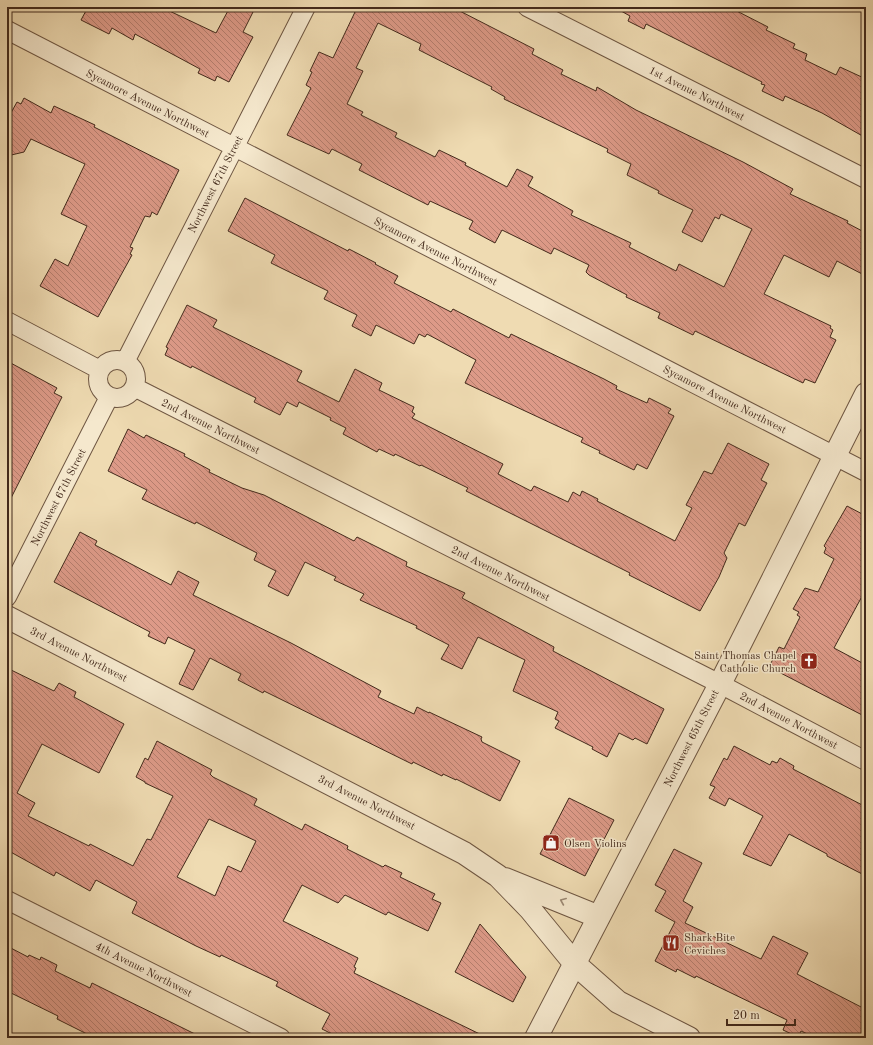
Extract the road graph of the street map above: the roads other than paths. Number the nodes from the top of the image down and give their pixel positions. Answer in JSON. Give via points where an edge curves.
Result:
{"nodes":[{"id":1,"x":306,"y":7,"type":"edge"},
{"id":2,"x":527,"y":7,"type":"edge"},
{"id":3,"x":7,"y":30,"type":"edge"},
{"id":4,"x":233,"y":147,"type":"junction"},
{"id":5,"x":866,"y":179,"type":"edge"},
{"id":6,"x":7,"y":321,"type":"edge"},
{"id":7,"x":125,"y":362,"type":"junction"},
{"id":8,"x":100,"y":370,"type":"junction"},
{"id":9,"x":134,"y":387,"type":"junction"},
{"id":10,"x":866,"y":394,"type":"edge"},
{"id":11,"x":109,"y":397,"type":"junction"},
{"id":12,"x":835,"y":456,"type":"junction"},
{"id":13,"x":866,"y":472,"type":"edge"},
{"id":14,"x":7,"y":597,"type":"edge"},
{"id":15,"x":7,"y":617,"type":"edge"},
{"id":16,"x":720,"y":684,"type":"junction"},
{"id":17,"x":866,"y":761,"type":"edge"},
{"id":18,"x":498,"y":876,"type":"junction"},
{"id":19,"x":7,"y":900,"type":"edge"},
{"id":20,"x":598,"y":917,"type":"junction"},
{"id":21,"x":575,"y":964,"type":"junction"},
{"id":22,"x":281,"y":1038,"type":"edge"},
{"id":23,"x":536,"y":1038,"type":"edge"},
{"id":24,"x":689,"y":1038,"type":"edge"}],
"edges":[{"from":1,"to":4,"type":"street","name":"Northwest 67th Street"},
{"from":2,"to":5,"type":"street","name":"1st Avenue Northwest"},
{"from":3,"to":4,"type":"street","name":"Sycamore Avenue Northwest"},
{"from":4,"to":7,"type":"street","name":"Northwest 67th Street"},
{"from":4,"to":12,"type":"street","name":"Sycamore Avenue Northwest"},
{"from":6,"to":8,"type":"street"},
{"from":7,"to":8,"type":"street","via":[[109,361]]},
{"from":7,"to":9,"type":"street","via":[[136,374]]},
{"from":8,"to":11,"type":"street","via":[[98,383],[104,394]]},
{"from":9,"to":11,"type":"street","via":[[121,398]]},
{"from":9,"to":16,"type":"street","name":"2nd Avenue Northwest"},
{"from":10,"to":12,"type":"street","name":"Northwest 65th Street"},
{"from":11,"to":14,"type":"street","name":"Northwest 67th Street"},
{"from":12,"to":13,"type":"street","name":"Sycamore Avenue Northwest"},
{"from":12,"to":16,"type":"street","name":"Northwest 65th Street"},
{"from":15,"to":18,"type":"street","name":"3rd Avenue Northwest","via":[[436,837]]},
{"from":16,"to":17,"type":"street","name":"2nd Avenue Northwest"},
{"from":16,"to":20,"type":"street","name":"Northwest 65th Street"},
{"from":20,"to":18,"type":"street","one_way":true},
{"from":18,"to":21,"type":"street","name":"3rd Avenue Northwest","via":[[530,909]]},
{"from":19,"to":22,"type":"street","name":"4th Avenue Northwest"},
{"from":20,"to":21,"type":"street","name":"Northwest 65th Street"},
{"from":21,"to":23,"type":"street","name":"Northwest 65th Street"},
{"from":21,"to":24,"type":"street","name":"3rd Avenue Northwest","via":[[618,1002]]}]}
